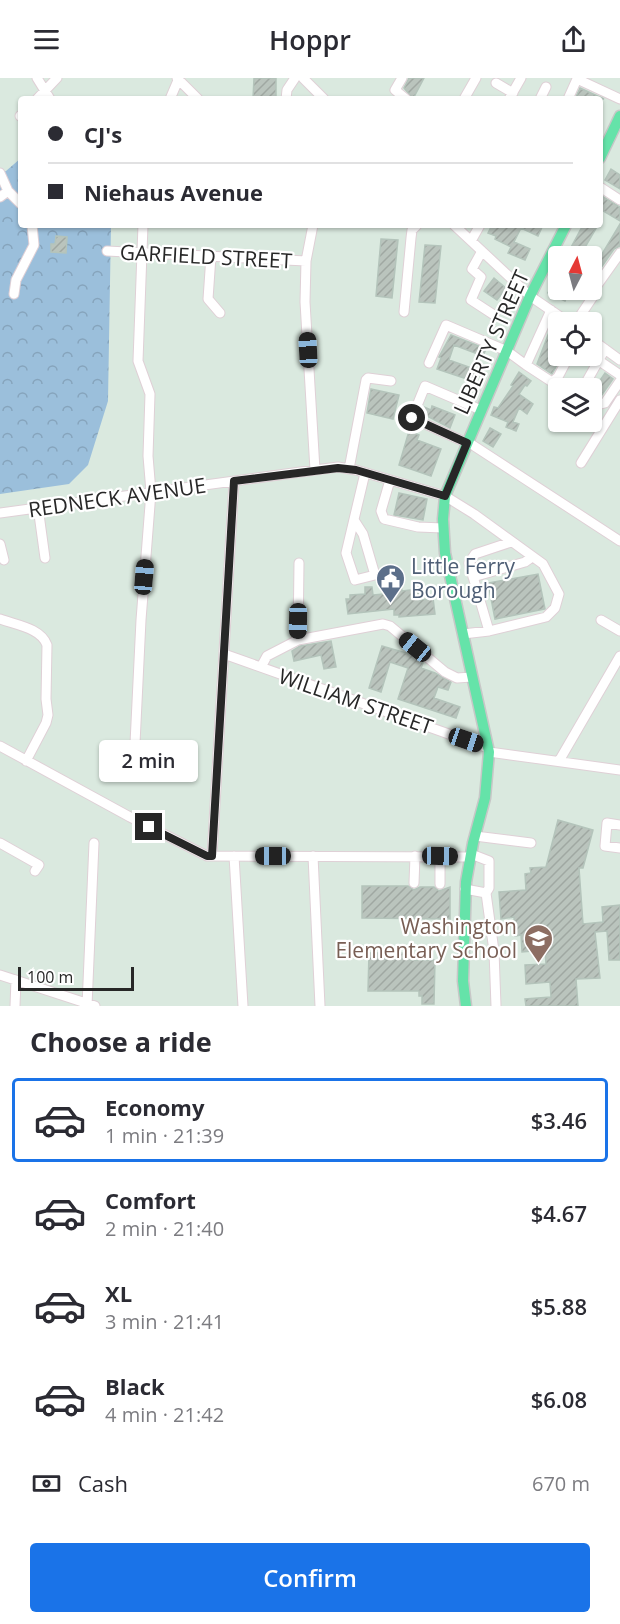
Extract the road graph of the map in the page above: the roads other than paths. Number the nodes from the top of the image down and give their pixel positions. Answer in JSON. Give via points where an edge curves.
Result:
{"nodes":[{"id":1,"x":37,"y":78,"type":"edge"},
{"id":2,"x":57,"y":78,"type":"edge"},
{"id":3,"x":178,"y":78,"type":"edge"},
{"id":4,"x":295,"y":78,"type":"edge"},
{"id":5,"x":303,"y":78,"type":"edge"},
{"id":6,"x":402,"y":78,"type":"edge"},
{"id":7,"x":476,"y":78,"type":"edge"},
{"id":8,"x":521,"y":78,"type":"edge"},
{"id":9,"x":496,"y":83,"type":"dead end"},
{"id":10,"x":546,"y":87,"type":"dead end"},
{"id":11,"x":47,"y":95,"type":"edge"},
{"id":12,"x":171,"y":96,"type":"edge"},
{"id":13,"x":195,"y":96,"type":"edge"},
{"id":14,"x":286,"y":96,"type":"edge"},
{"id":15,"x":321,"y":96,"type":"edge"},
{"id":16,"x":402,"y":96,"type":"edge"},
{"id":17,"x":466,"y":96,"type":"edge"},
{"id":18,"x":511,"y":96,"type":"edge"},
{"id":19,"x":542,"y":96,"type":"edge"},
{"id":20,"x":569,"y":96,"type":"edge"},
{"id":21,"x":620,"y":99,"type":"edge"},
{"id":22,"x":620,"y":116,"type":"edge"},
{"id":23,"x":603,"y":152,"type":"edge"},
{"id":24,"x":0,"y":173,"type":"edge"},
{"id":25,"x":603,"y":189,"type":"edge"},
{"id":26,"x":4,"y":194,"type":"edge"},
{"id":27,"x":620,"y":200,"type":"edge"},
{"id":28,"x":18,"y":202,"type":"edge"},
{"id":29,"x":32,"y":228,"type":"edge"},
{"id":30,"x":144,"y":228,"type":"edge"},
{"id":31,"x":312,"y":228,"type":"edge"},
{"id":32,"x":414,"y":228,"type":"edge"},
{"id":33,"x":457,"y":228,"type":"edge"},
{"id":34,"x":478,"y":228,"type":"edge"},
{"id":35,"x":565,"y":228,"type":"edge"},
{"id":36,"x":471,"y":241,"type":"junction"},
{"id":37,"x":559,"y":246,"type":"edge"},
{"id":38,"x":107,"y":251,"type":"dead end"},
{"id":39,"x":482,"y":251,"type":"junction"},
{"id":40,"x":142,"y":253,"type":"junction"},
{"id":41,"x":620,"y":253,"type":"edge"},
{"id":42,"x":211,"y":256,"type":"junction"},
{"id":43,"x":306,"y":261,"type":"junction"},
{"id":44,"x":548,"y":267,"type":"edge"},
{"id":45,"x":602,"y":278,"type":"edge"},
{"id":46,"x":14,"y":294,"type":"dead end"},
{"id":47,"x":530,"y":296,"type":"junction"},
{"id":48,"x":551,"y":310,"type":"junction"},
{"id":49,"x":404,"y":312,"type":"dead end"},
{"id":50,"x":554,"y":312,"type":"edge"},
{"id":51,"x":220,"y":313,"type":"dead end"},
{"id":52,"x":494,"y":315,"type":"dead end"},
{"id":53,"x":602,"y":347,"type":"edge"},
{"id":54,"x":605,"y":349,"type":"junction"},
{"id":55,"x":507,"y":351,"type":"junction"},
{"id":56,"x":602,"y":354,"type":"edge"},
{"id":57,"x":620,"y":360,"type":"edge"},
{"id":58,"x":429,"y":363,"type":"dead end"},
{"id":59,"x":602,"y":363,"type":"edge"},
{"id":60,"x":526,"y":365,"type":"junction"},
{"id":61,"x":564,"y":366,"type":"edge"},
{"id":62,"x":620,"y":375,"type":"edge"},
{"id":63,"x":391,"y":381,"type":"dead end"},
{"id":64,"x":620,"y":381,"type":"edge"},
{"id":65,"x":620,"y":400,"type":"edge"},
{"id":66,"x":602,"y":404,"type":"edge"},
{"id":67,"x":482,"y":410,"type":"junction"},
{"id":68,"x":468,"y":443,"type":"junction"},
{"id":69,"x":581,"y":463,"type":"dead end"},
{"id":70,"x":349,"y":469,"type":"junction"},
{"id":71,"x":315,"y":470,"type":"junction"},
{"id":72,"x":365,"y":473,"type":"junction"},
{"id":73,"x":390,"y":480,"type":"junction"},
{"id":74,"x":234,"y":481,"type":"junction"},
{"id":75,"x":151,"y":492,"type":"junction"},
{"id":76,"x":445,"y":496,"type":"junction"},
{"id":77,"x":38,"y":507,"type":"junction"},
{"id":78,"x":0,"y":513,"type":"edge"},
{"id":79,"x":354,"y":520,"type":"junction"},
{"id":80,"x":443,"y":528,"type":"junction"},
{"id":81,"x":620,"y":541,"type":"edge"},
{"id":82,"x":511,"y":542,"type":"junction"},
{"id":83,"x":0,"y":544,"type":"edge"},
{"id":84,"x":531,"y":557,"type":"junction"},
{"id":85,"x":45,"y":558,"type":"dead end"},
{"id":86,"x":4,"y":560,"type":"dead end"},
{"id":87,"x":299,"y":563,"type":"dead end"},
{"id":88,"x":473,"y":577,"type":"junction"},
{"id":89,"x":0,"y":619,"type":"edge"},
{"id":90,"x":601,"y":620,"type":"dead end"},
{"id":91,"x":489,"y":631,"type":"junction"},
{"id":92,"x":620,"y":631,"type":"edge"},
{"id":93,"x":463,"y":634,"type":"junction"},
{"id":94,"x":297,"y":640,"type":"junction"},
{"id":95,"x":224,"y":654,"type":"junction"},
{"id":96,"x":620,"y":656,"type":"edge"},
{"id":97,"x":261,"y":667,"type":"junction"},
{"id":98,"x":472,"y":677,"type":"junction"},
{"id":99,"x":0,"y":746,"type":"edge"},
{"id":100,"x":489,"y":750,"type":"junction"},
{"id":101,"x":26,"y":761,"type":"junction"},
{"id":102,"x":559,"y":761,"type":"junction"},
{"id":103,"x":134,"y":764,"type":"dead end"},
{"id":104,"x":620,"y":770,"type":"edge"},
{"id":105,"x":620,"y":825,"type":"edge"},
{"id":106,"x":475,"y":836,"type":"junction"},
{"id":107,"x":0,"y":843,"type":"edge"},
{"id":108,"x":93,"y":843,"type":"dead end"},
{"id":109,"x":531,"y":843,"type":"dead end"},
{"id":110,"x":620,"y":848,"type":"edge"},
{"id":111,"x":470,"y":855,"type":"junction"},
{"id":112,"x":212,"y":856,"type":"junction"},
{"id":113,"x":234,"y":856,"type":"junction"},
{"id":114,"x":313,"y":856,"type":"junction"},
{"id":115,"x":414,"y":856,"type":"junction"},
{"id":116,"x":440,"y":856,"type":"junction"},
{"id":117,"x":35,"y":871,"type":"dead end"},
{"id":118,"x":414,"y":883,"type":"dead end"},
{"id":119,"x":440,"y":884,"type":"dead end"},
{"id":120,"x":465,"y":888,"type":"junction"},
{"id":121,"x":486,"y":893,"type":"junction"},
{"id":122,"x":0,"y":975,"type":"edge"},
{"id":123,"x":16,"y":980,"type":"junction"},
{"id":124,"x":90,"y":1005,"type":"edge"},
{"id":125,"x":15,"y":1006,"type":"edge"},
{"id":126,"x":243,"y":1006,"type":"edge"},
{"id":127,"x":320,"y":1006,"type":"edge"},
{"id":128,"x":466,"y":1006,"type":"edge"},
{"id":129,"x":496,"y":1006,"type":"edge"}],
"edges":[{"from":1,"to":11,"type":"street"},
{"from":2,"to":11,"type":"street"},
{"from":3,"to":12,"type":"street"},
{"from":3,"to":13,"type":"street"},
{"from":4,"to":14,"type":"street"},
{"from":5,"to":15,"type":"street"},
{"from":6,"to":16,"type":"street","via":[[395,90]]},
{"from":7,"to":17,"type":"street"},
{"from":8,"to":18,"type":"street"},
{"from":9,"to":18,"type":"street"},
{"from":10,"to":19,"type":"street"},
{"from":20,"to":21,"type":"street","via":[[577,79]]},
{"from":22,"to":23,"type":"main road"},
{"from":24,"to":26,"type":"street"},
{"from":25,"to":27,"type":"street"},
{"from":26,"to":28,"type":"street"},
{"from":29,"to":46,"type":"street","via":[[34,245],[16,280]]},
{"from":30,"to":40,"type":"street"},
{"from":31,"to":43,"type":"street"},
{"from":32,"to":49,"type":"street"},
{"from":33,"to":36,"type":"street"},
{"from":34,"to":36,"type":"street"},
{"from":35,"to":37,"type":"main road","name":"LIBERTY STREET"},
{"from":36,"to":39,"type":"street"},
{"from":38,"to":40,"type":"street","name":"GARFIELD STREET"},
{"from":39,"to":47,"type":"street"},
{"from":39,"to":52,"type":"street","via":[[472,269],[481,277],[471,300]]},
{"from":40,"to":42,"type":"street","name":"GARFIELD STREET"},
{"from":40,"to":75,"type":"street","via":[[138,361],[150,394]]},
{"from":41,"to":45,"type":"street"},
{"from":42,"to":43,"type":"street","name":"GARFIELD STREET"},
{"from":42,"to":51,"type":"street","via":[[208,299]]},
{"from":43,"to":71,"type":"street"},
{"from":44,"to":47,"type":"main road","name":"LIBERTY STREET"},
{"from":47,"to":48,"type":"street"},
{"from":47,"to":55,"type":"main road","name":"LIBERTY STREET"},
{"from":48,"to":50,"type":"street"},
{"from":48,"to":60,"type":"street"},
{"from":53,"to":54,"type":"street"},
{"from":54,"to":56,"type":"street"},
{"from":54,"to":57,"type":"street"},
{"from":55,"to":58,"type":"street","via":[[446,325]]},
{"from":55,"to":60,"type":"street"},
{"from":55,"to":67,"type":"main road","name":"LIBERTY STREET"},
{"from":59,"to":62,"type":"street"},
{"from":60,"to":61,"type":"street","via":[[552,382]]},
{"from":63,"to":70,"type":"street","via":[[366,380]]},
{"from":64,"to":66,"type":"street"},
{"from":65,"to":69,"type":"street"},
{"from":67,"to":68,"type":"main road","name":"LIBERTY STREET"},
{"from":67,"to":68,"type":"street","via":[[425,386],[412,418]]},
{"from":68,"to":76,"type":"main road","name":"LIBERTY STREET"},
{"from":68,"to":81,"type":"street"},
{"from":70,"to":71,"type":"street","name":"REDNECK AVENUE"},
{"from":70,"to":72,"type":"street","name":"REDNECK AVENUE"},
{"from":71,"to":74,"type":"street","name":"REDNECK AVENUE"},
{"from":72,"to":73,"type":"street","name":"REDNECK AVENUE"},
{"from":72,"to":79,"type":"street"},
{"from":73,"to":76,"type":"street","name":"REDNECK AVENUE"},
{"from":73,"to":80,"type":"street","via":[[381,511],[384,519]]},
{"from":74,"to":75,"type":"street","name":"REDNECK AVENUE"},
{"from":74,"to":95,"type":"street"},
{"from":75,"to":77,"type":"street","name":"REDNECK AVENUE"},
{"from":75,"to":103,"type":"street"},
{"from":76,"to":80,"type":"main road","name":"LIBERTY STREET"},
{"from":76,"to":82,"type":"street","name":"REDNECK AVENUE"},
{"from":77,"to":78,"type":"street","name":"REDNECK AVENUE"},
{"from":77,"to":85,"type":"street"},
{"from":79,"to":79,"type":"street","via":[[346,553],[356,580],[375,575],[363,534]]},
{"from":80,"to":93,"type":"main road","name":"LIBERTY STREET"},
{"from":82,"to":84,"type":"street","name":"REDNECK AVENUE"},
{"from":82,"to":88,"type":"street","via":[[475,554],[469,563]]},
{"from":83,"to":86,"type":"street"},
{"from":84,"to":88,"type":"street"},
{"from":84,"to":91,"type":"street","name":"REDNECK AVENUE","via":[[543,564],[559,594],[555,608],[546,617]]},
{"from":87,"to":94,"type":"street"},
{"from":88,"to":91,"type":"street"},
{"from":89,"to":101,"type":"street","via":[[38,632],[47,645],[48,715]]},
{"from":90,"to":92,"type":"street"},
{"from":91,"to":93,"type":"street","name":"REDNECK AVENUE"},
{"from":93,"to":98,"type":"main road","name":"LIBERTY STREET"},
{"from":94,"to":97,"type":"street","via":[[267,656]]},
{"from":94,"to":98,"type":"street","via":[[383,624],[445,672],[458,678]]},
{"from":95,"to":97,"type":"street","name":"WILLIAM STREET"},
{"from":95,"to":112,"type":"street"},
{"from":96,"to":102,"type":"street"},
{"from":97,"to":100,"type":"street","name":"WILLIAM STREET"},
{"from":98,"to":100,"type":"main road","name":"LIBERTY STREET"},
{"from":99,"to":101,"type":"street"},
{"from":100,"to":102,"type":"street","name":"WILLIAM STREET"},
{"from":100,"to":106,"type":"main road","name":"LIBERTY STREET","via":[[485,798]]},
{"from":101,"to":112,"type":"street"},
{"from":102,"to":104,"type":"street","name":"WILLIAM STREET"},
{"from":105,"to":110,"type":"street","via":[[607,823],[605,846]]},
{"from":106,"to":109,"type":"street"},
{"from":106,"to":111,"type":"main road","name":"LIBERTY STREET"},
{"from":107,"to":117,"type":"street","via":[[39,864]]},
{"from":108,"to":124,"type":"street"},
{"from":111,"to":116,"type":"street"},
{"from":111,"to":120,"type":"main road","name":"LIBERTY STREET"},
{"from":111,"to":121,"type":"street","via":[[489,861]]},
{"from":112,"to":113,"type":"street"},
{"from":113,"to":114,"type":"street"},
{"from":113,"to":126,"type":"street"},
{"from":114,"to":115,"type":"street"},
{"from":114,"to":127,"type":"street"},
{"from":115,"to":116,"type":"street"},
{"from":115,"to":118,"type":"street"},
{"from":116,"to":119,"type":"street"},
{"from":120,"to":121,"type":"street"},
{"from":120,"to":128,"type":"main road","name":"LIBERTY STREET"},
{"from":121,"to":129,"type":"street"},
{"from":122,"to":123,"type":"street"},
{"from":123,"to":124,"type":"street"},
{"from":123,"to":125,"type":"street"}]}
